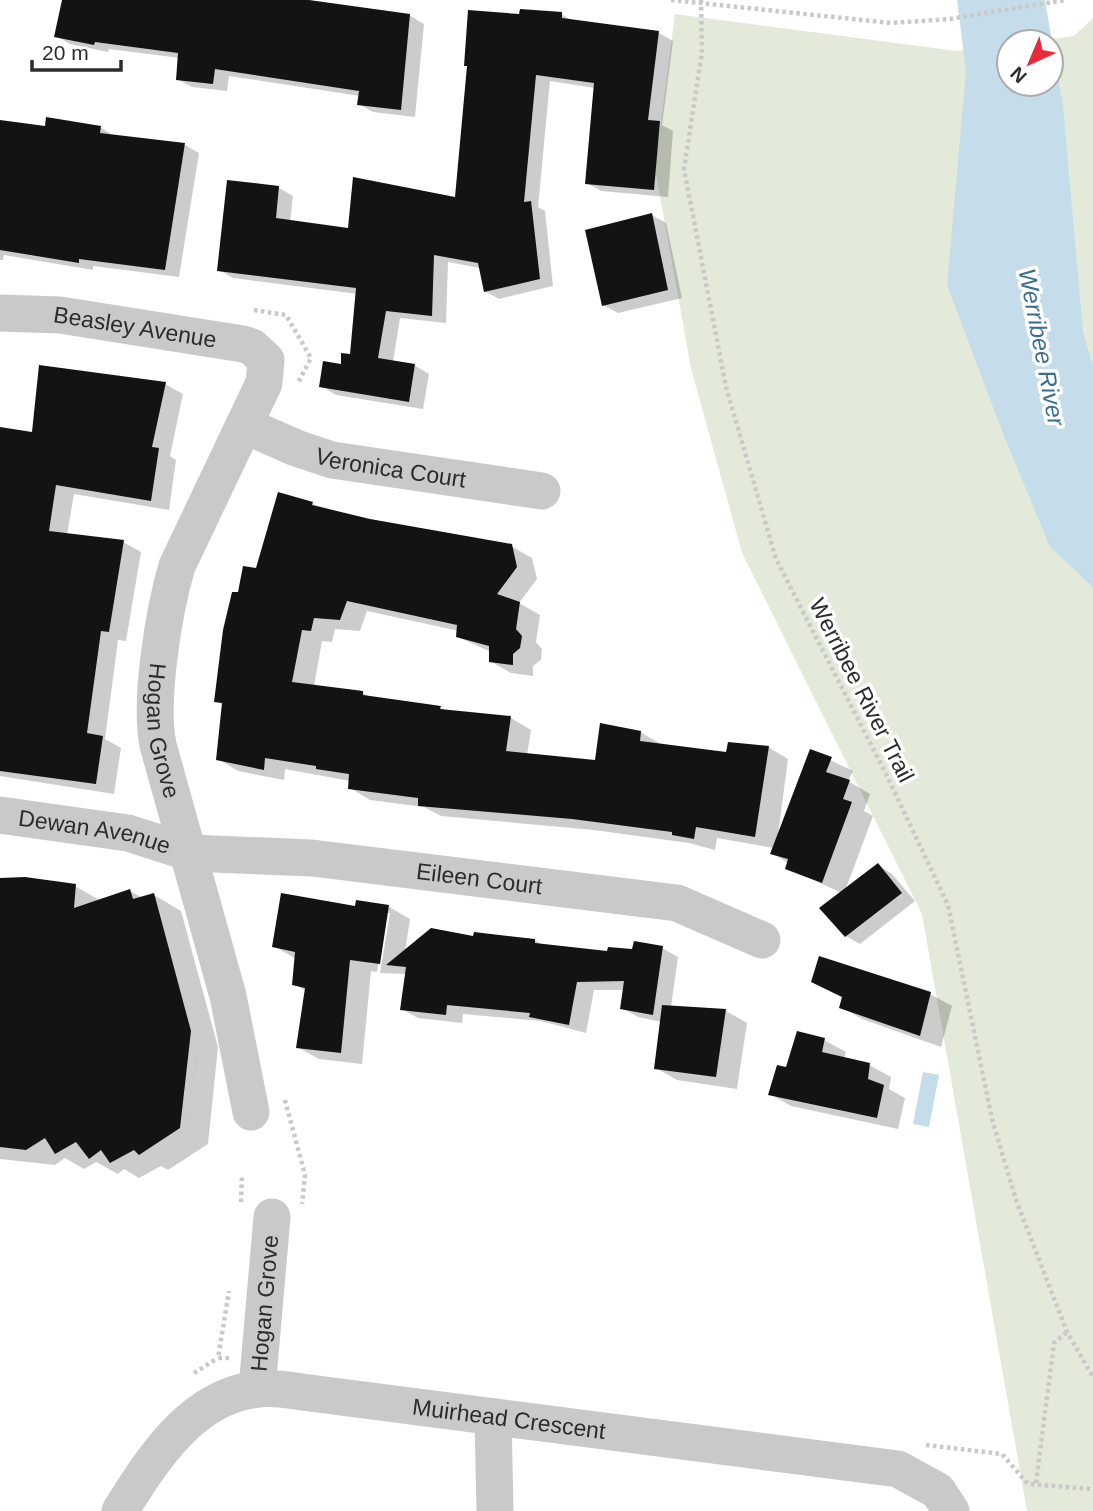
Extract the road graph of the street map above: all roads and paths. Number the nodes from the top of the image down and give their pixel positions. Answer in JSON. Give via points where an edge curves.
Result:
{"nodes":[{"id":1,"x":671,"y":0,"type":"edge"},
{"id":2,"x":1065,"y":0,"type":"edge"},
{"id":3,"x":701,"y":2,"type":"edge"},
{"id":4,"x":246,"y":309,"type":"dead end"},
{"id":5,"x":0,"y":313,"type":"edge"},
{"id":6,"x":266,"y":360,"type":"joint"},
{"id":7,"x":294,"y":392,"type":"dead end"},
{"id":8,"x":244,"y":425,"type":"junction"},
{"id":9,"x":542,"y":491,"type":"dead end"},
{"id":10,"x":0,"y":815,"type":"edge"},
{"id":11,"x":190,"y":853,"type":"junction"},
{"id":12,"x":762,"y":940,"type":"dead end"},
{"id":13,"x":201,"y":1024,"type":"dead end"},
{"id":14,"x":284,"y":1095,"type":"dead end"},
{"id":15,"x":251,"y":1112,"type":"dead end"},
{"id":16,"x":188,"y":1122,"type":"dead end"},
{"id":17,"x":242,"y":1174,"type":"dead end"},
{"id":18,"x":272,"y":1212,"type":"junction"},
{"id":19,"x":232,"y":1277,"type":"dead end"},
{"id":20,"x":1067,"y":1332,"type":"junction"},
{"id":21,"x":259,"y":1374,"type":"junction"},
{"id":22,"x":1093,"y":1377,"type":"edge"},
{"id":23,"x":493,"y":1417,"type":"junction"},
{"id":24,"x":1093,"y":1489,"type":"edge"},
{"id":25,"x":947,"y":1504,"type":"edge"},
{"id":26,"x":120,"y":1511,"type":"edge"},
{"id":27,"x":495,"y":1511,"type":"edge"}],
"edges":[{"from":1,"to":3,"type":"path"},
{"from":2,"to":3,"type":"path","via":[[950,19],[891,23]]},
{"from":3,"to":20,"type":"path","name":"Werribee River Trail","via":[[702,52],[684,169],[726,387],[776,559],[948,905],[992,1119],[1016,1200]]},
{"from":4,"to":7,"type":"path","via":[[286,315],[311,358]]},
{"from":5,"to":6,"type":"street","name":"Beasley Avenue","via":[[60,315],[243,344]]},
{"from":6,"to":8,"type":"street","name":"Hogan Grove","via":[[264,383]]},
{"from":8,"to":9,"type":"street","name":"Veronica Court","via":[[332,460]]},
{"from":8,"to":11,"type":"street","name":"Hogan Grove","via":[[177,566],[158,681],[155,729]]},
{"from":10,"to":11,"type":"street","name":"Dewan Avenue","via":[[128,833]]},
{"from":11,"to":12,"type":"street","name":"Eileen Court","via":[[312,858],[677,904]]},
{"from":11,"to":15,"type":"street","name":"Hogan Grove","via":[[228,996]]},
{"from":13,"to":16,"type":"path"},
{"from":14,"to":18,"type":"path","via":[[305,1175]]},
{"from":17,"to":18,"type":"path"},
{"from":18,"to":21,"type":"street","name":"Hogan Grove"},
{"from":19,"to":21,"type":"path","via":[[218,1358]]},
{"from":20,"to":22,"type":"path","name":"Werribee River Trail"},
{"from":20,"to":24,"type":"path","via":[[1054,1343],[1036,1483]]},
{"from":21,"to":23,"type":"street","name":"Muirhead Crescent"},
{"from":21,"to":26,"type":"street","name":"Muirhead Crescent","via":[[189,1421],[158,1452]]},
{"from":23,"to":25,"type":"street","name":"Muirhead Crescent","via":[[898,1469],[929,1484]]},
{"from":23,"to":27,"type":"street"}]}
